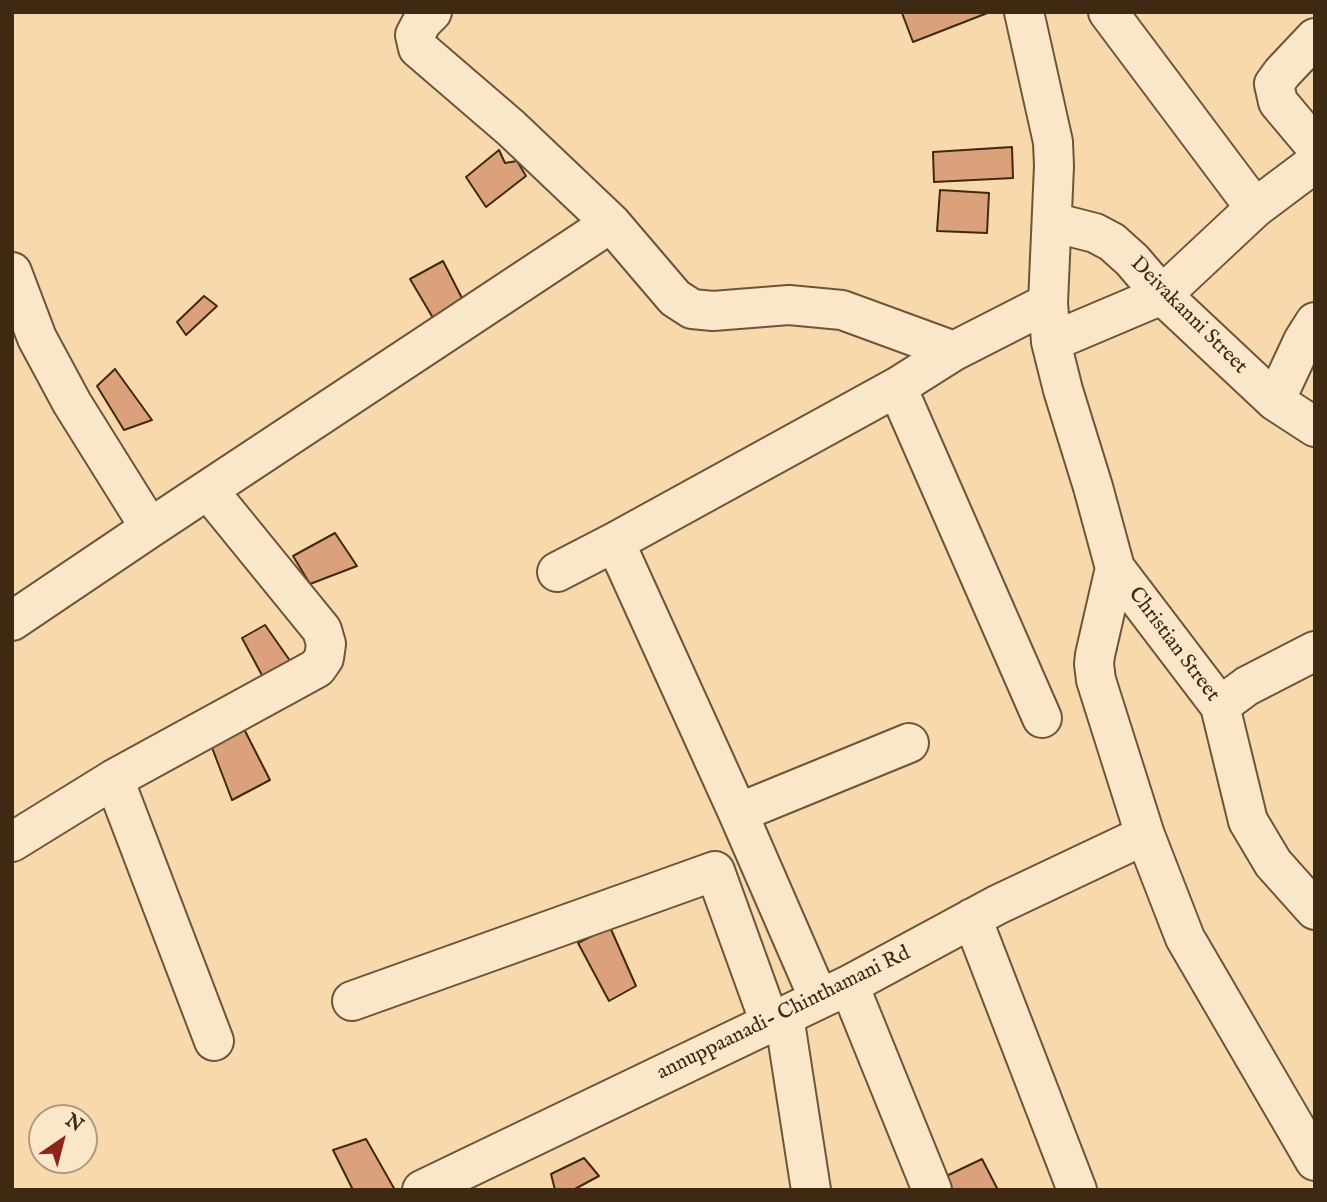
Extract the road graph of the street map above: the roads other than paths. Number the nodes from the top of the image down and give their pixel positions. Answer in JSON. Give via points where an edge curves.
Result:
{"nodes":[{"id":1,"x":432,"y":12,"type":"edge"},
{"id":2,"x":1024,"y":12,"type":"edge"},
{"id":3,"x":1108,"y":12,"type":"edge"},
{"id":4,"x":1315,"y":38,"type":"edge"},
{"id":5,"x":1315,"y":146,"type":"edge"},
{"id":6,"x":1315,"y":163,"type":"edge"},
{"id":7,"x":1255,"y":208,"type":"junction"},
{"id":8,"x":1052,"y":222,"type":"junction"},
{"id":9,"x":611,"y":223,"type":"junction"},
{"id":10,"x":12,"y":272,"type":"edge"},
{"id":11,"x":1162,"y":295,"type":"junction"},
{"id":12,"x":1048,"y":303,"type":"junction"},
{"id":13,"x":1315,"y":322,"type":"edge"},
{"id":14,"x":1051,"y":342,"type":"junction"},
{"id":15,"x":25,"y":345,"type":"edge"},
{"id":16,"x":954,"y":351,"type":"junction"},
{"id":17,"x":897,"y":387,"type":"junction"},
{"id":18,"x":1275,"y":401,"type":"junction"},
{"id":19,"x":1315,"y":426,"type":"edge"},
{"id":20,"x":208,"y":490,"type":"junction"},
{"id":21,"x":150,"y":528,"type":"junction"},
{"id":22,"x":615,"y":542,"type":"junction"},
{"id":23,"x":1115,"y":568,"type":"junction"},
{"id":24,"x":557,"y":572,"type":"dead end"},
{"id":25,"x":12,"y":621,"type":"edge"},
{"id":26,"x":1315,"y":651,"type":"edge"},
{"id":27,"x":1220,"y":706,"type":"junction"},
{"id":28,"x":1042,"y":718,"type":"dead end"},
{"id":29,"x":909,"y":743,"type":"dead end"},
{"id":30,"x":114,"y":779,"type":"junction"},
{"id":31,"x":738,"y":813,"type":"junction"},
{"id":32,"x":1145,"y":835,"type":"junction"},
{"id":33,"x":12,"y":842,"type":"edge"},
{"id":34,"x":1315,"y":910,"type":"edge"},
{"id":35,"x":972,"y":919,"type":"junction"},
{"id":36,"x":834,"y":992,"type":"junction"},
{"id":37,"x":352,"y":1001,"type":"dead end"},
{"id":38,"x":777,"y":1019,"type":"junction"},
{"id":39,"x":214,"y":1041,"type":"dead end"},
{"id":40,"x":1315,"y":1161,"type":"edge"},
{"id":41,"x":422,"y":1190,"type":"edge"},
{"id":42,"x":811,"y":1190,"type":"edge"},
{"id":43,"x":932,"y":1190,"type":"edge"},
{"id":44,"x":1077,"y":1190,"type":"edge"}],
"edges":[{"from":1,"to":9,"type":"street","via":[[415,35],[418,48]]},
{"from":2,"to":8,"type":"street","via":[[1054,142]]},
{"from":3,"to":7,"type":"street"},
{"from":4,"to":5,"type":"street","via":[[1274,84],[1278,102]]},
{"from":6,"to":7,"type":"street"},
{"from":7,"to":11,"type":"street"},
{"from":8,"to":11,"type":"street","name":"Deivakanni Street","via":[[1112,242]]},
{"from":8,"to":12,"type":"street"},
{"from":9,"to":16,"type":"street","via":[[674,298],[692,309],[789,305],[842,310]]},
{"from":9,"to":20,"type":"street"},
{"from":10,"to":15,"type":"street"},
{"from":11,"to":14,"type":"street"},
{"from":11,"to":18,"type":"street","name":"Deivakanni Street"},
{"from":12,"to":14,"type":"street"},
{"from":12,"to":16,"type":"street"},
{"from":13,"to":18,"type":"street"},
{"from":14,"to":23,"type":"street"},
{"from":15,"to":21,"type":"street","via":[[72,403]]},
{"from":16,"to":17,"type":"street"},
{"from":17,"to":22,"type":"street"},
{"from":17,"to":28,"type":"street"},
{"from":18,"to":19,"type":"street","name":"Deivakanni Street"},
{"from":20,"to":21,"type":"street"},
{"from":20,"to":30,"type":"street","via":[[322,630],[324,658],[317,668]]},
{"from":21,"to":25,"type":"street"},
{"from":22,"to":24,"type":"street"},
{"from":22,"to":31,"type":"street"},
{"from":23,"to":27,"type":"street","name":"Christian Street"},
{"from":23,"to":32,"type":"street","via":[[1094,664]]},
{"from":26,"to":27,"type":"street","via":[[1247,686]]},
{"from":27,"to":34,"type":"street","name":"Christian Street","via":[[1248,821],[1273,863]]},
{"from":29,"to":31,"type":"street"},
{"from":30,"to":33,"type":"street"},
{"from":30,"to":39,"type":"street"},
{"from":31,"to":36,"type":"street"},
{"from":32,"to":35,"type":"street","name":"annuppaanadi- Chinthamani Rd"},
{"from":32,"to":40,"type":"street","via":[[1185,938]]},
{"from":35,"to":36,"type":"street","name":"annuppaanadi- Chinthamani Rd"},
{"from":35,"to":44,"type":"street"},
{"from":36,"to":38,"type":"street","name":"annuppaanadi- Chinthamani Rd"},
{"from":36,"to":43,"type":"street"},
{"from":37,"to":38,"type":"street","via":[[715,871]]},
{"from":38,"to":41,"type":"street","name":"annuppaanadi- Chinthamani Rd"},
{"from":38,"to":42,"type":"street"}]}
